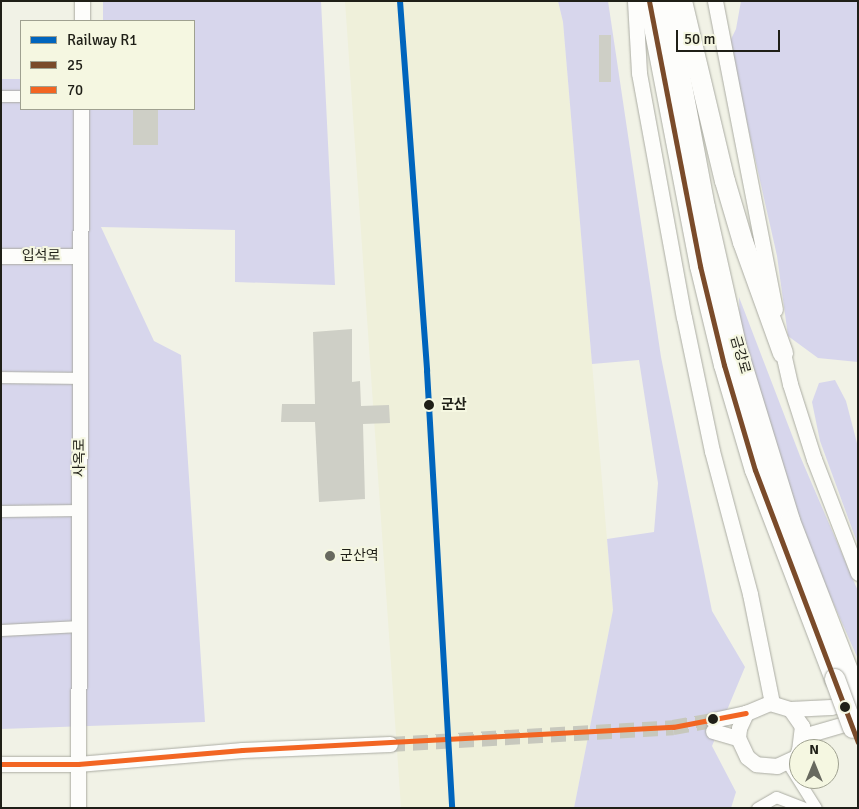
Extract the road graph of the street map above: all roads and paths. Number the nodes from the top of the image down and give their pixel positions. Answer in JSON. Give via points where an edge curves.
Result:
{"nodes":[{"id":1,"x":82,"y":1,"type":"edge"},
{"id":2,"x":635,"y":1,"type":"edge"},
{"id":3,"x":649,"y":1,"type":"edge"},
{"id":4,"x":666,"y":1,"type":"edge"},
{"id":5,"x":682,"y":1,"type":"edge"},
{"id":6,"x":714,"y":1,"type":"edge"},
{"id":7,"x":82,"y":20,"type":"edge"},
{"id":8,"x":1,"y":96,"type":"edge"},
{"id":9,"x":20,"y":96,"type":"edge"},
{"id":10,"x":81,"y":110,"type":"edge"},
{"id":11,"x":1,"y":256,"type":"edge"},
{"id":12,"x":80,"y":256,"type":"junction"},
{"id":13,"x":783,"y":354,"type":"junction"},
{"id":14,"x":1,"y":377,"type":"edge"},
{"id":15,"x":80,"y":378,"type":"junction"},
{"id":16,"x":1,"y":510,"type":"edge"},
{"id":17,"x":80,"y":510,"type":"junction"},
{"id":18,"x":858,"y":573,"type":"edge"},
{"id":19,"x":80,"y":626,"type":"junction"},
{"id":20,"x":1,"y":630,"type":"edge"},
{"id":21,"x":842,"y":676,"type":"junction"},
{"id":22,"x":858,"y":696,"type":"edge"},
{"id":23,"x":858,"y":701,"type":"edge"},
{"id":24,"x":772,"y":703,"type":"junction"},
{"id":25,"x":790,"y":709,"type":"junction"},
{"id":26,"x":746,"y":713,"type":"junction"},
{"id":27,"x":856,"y":730,"type":"edge"},
{"id":28,"x":738,"y":738,"type":"junction"},
{"id":29,"x":801,"y":739,"type":"edge"},
{"id":30,"x":822,"y":739,"type":"edge"},
{"id":31,"x":390,"y":744,"type":"tunnel mouth"},
{"id":32,"x":789,"y":759,"type":"edge"},
{"id":33,"x":787,"y":762,"type":"junction"},
{"id":34,"x":1,"y":764,"type":"edge"},
{"id":35,"x":78,"y":764,"type":"junction"},
{"id":36,"x":78,"y":808,"type":"edge"},
{"id":37,"x":757,"y":808,"type":"edge"},
{"id":38,"x":805,"y":808,"type":"edge"},
{"id":39,"x":816,"y":808,"type":"edge"}],
"edges":[{"from":1,"to":7,"type":"street"},
{"from":2,"to":24,"type":"street","via":[[639,73],[684,317],[712,451],[750,594]]},
{"from":3,"to":21,"type":"highway","name":"금강로","via":[[698,257],[724,365],[755,470]]},
{"from":4,"to":21,"type":"highway","name":"금강로","via":[[705,207],[736,345]]},
{"from":5,"to":13,"type":"highway","via":[[725,181]]},
{"from":6,"to":13,"type":"street"},
{"from":8,"to":9,"type":"street"},
{"from":10,"to":12,"type":"street","name":"사옥로"},
{"from":11,"to":12,"type":"street","name":"입석로"},
{"from":12,"to":15,"type":"street","name":"사옥로"},
{"from":13,"to":18,"type":"street","via":[[814,459]]},
{"from":14,"to":15,"type":"street"},
{"from":15,"to":17,"type":"street","name":"사옥로"},
{"from":16,"to":17,"type":"street"},
{"from":17,"to":19,"type":"street","name":"사옥로"},
{"from":19,"to":20,"type":"street"},
{"from":19,"to":35,"type":"street","name":"사옥로"},
{"from":21,"to":22,"type":"highway","name":"금강로"},
{"from":21,"to":27,"type":"highway","name":"금강로","bridge":true},
{"from":23,"to":25,"type":"street","via":[[832,707]]},
{"from":24,"to":25,"type":"street"},
{"from":24,"to":26,"type":"street","via":[[759,705]]},
{"from":25,"to":29,"type":"street","via":[[802,726]]},
{"from":26,"to":28,"type":"street"},
{"from":26,"to":28,"type":"street","via":[[713,725]]},
{"from":27,"to":30,"type":"street"},
{"from":28,"to":33,"type":"street","via":[[748,757],[756,764],[772,767]]},
{"from":31,"to":35,"type":"street","via":[[242,750]]},
{"from":32,"to":33,"type":"street"},
{"from":33,"to":39,"type":"street"},
{"from":34,"to":35,"type":"street"},
{"from":35,"to":36,"type":"street","name":"사옥로"},
{"from":37,"to":38,"type":"street","via":[[776,797]]}]}
